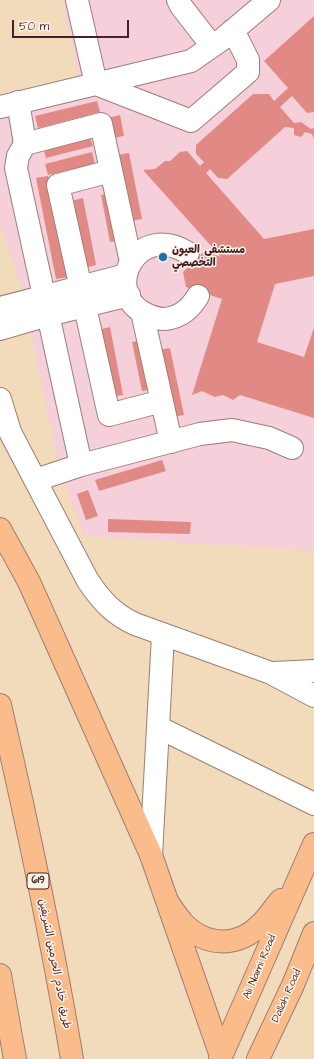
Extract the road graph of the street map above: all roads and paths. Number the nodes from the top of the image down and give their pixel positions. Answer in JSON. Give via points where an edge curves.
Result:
{"nodes":[{"id":1,"x":77,"y":0,"type":"edge"},
{"id":2,"x":178,"y":0,"type":"edge"},
{"id":3,"x":269,"y":0,"type":"edge"},
{"id":4,"x":233,"y":30,"type":"junction"},
{"id":5,"x":212,"y":46,"type":"junction"},
{"id":6,"x":96,"y":84,"type":"junction"},
{"id":7,"x":9,"y":104,"type":"edge"},
{"id":8,"x":25,"y":144,"type":"junction"},
{"id":9,"x":111,"y":171,"type":"junction"},
{"id":10,"x":188,"y":252,"type":"dead end"},
{"id":11,"x":129,"y":278,"type":"junction"},
{"id":12,"x":82,"y":296,"type":"junction"},
{"id":13,"x":198,"y":296,"type":"dead end"},
{"id":14,"x":46,"y":306,"type":"junction"},
{"id":15,"x":0,"y":308,"type":"edge"},
{"id":16,"x":142,"y":312,"type":"junction"},
{"id":17,"x":0,"y":329,"type":"edge"},
{"id":18,"x":0,"y":400,"type":"edge"},
{"id":19,"x":162,"y":402,"type":"junction"},
{"id":20,"x":171,"y":442,"type":"junction"},
{"id":21,"x":292,"y":448,"type":"dead end"},
{"id":22,"x":81,"y":465,"type":"junction"},
{"id":23,"x":36,"y":480,"type":"junction"},
{"id":24,"x":0,"y":529,"type":"edge"},
{"id":25,"x":163,"y":635,"type":"junction"},
{"id":26,"x":314,"y":671,"type":"edge"},
{"id":27,"x":271,"y":673,"type":"junction"},
{"id":28,"x":314,"y":696,"type":"edge"},
{"id":29,"x":0,"y":705,"type":"edge"},
{"id":30,"x":158,"y":727,"type":"junction"},
{"id":31,"x":314,"y":804,"type":"edge"},
{"id":32,"x":314,"y":844,"type":"edge"},
{"id":33,"x":151,"y":854,"type":"junction"},
{"id":34,"x":300,"y":875,"type":"junction"},
{"id":35,"x":165,"y":898,"type":"junction"},
{"id":36,"x":314,"y":933,"type":"edge"},
{"id":37,"x":0,"y":975,"type":"edge"},
{"id":38,"x":293,"y":985,"type":"junction"},
{"id":39,"x":221,"y":1058,"type":"edge"},
{"id":40,"x":15,"y":1059,"type":"edge"},
{"id":41,"x":72,"y":1059,"type":"edge"},
{"id":42,"x":258,"y":1059,"type":"edge"},
{"id":43,"x":271,"y":1059,"type":"edge"}],
"edges":[{"from":1,"to":6,"type":"lane"},
{"from":2,"to":5,"type":"lane"},
{"from":3,"to":4,"type":"lane"},
{"from":4,"to":5,"type":"lane"},
{"from":4,"to":6,"type":"lane","via":[[248,60],[248,72],[191,121]]},
{"from":5,"to":6,"type":"lane","via":[[191,61]]},
{"from":6,"to":7,"type":"lane"},
{"from":7,"to":8,"type":"lane"},
{"from":8,"to":9,"type":"lane","via":[[101,124]]},
{"from":8,"to":14,"type":"lane","via":[[18,156],[16,168]]},
{"from":9,"to":11,"type":"lane"},
{"from":9,"to":12,"type":"lane","via":[[58,185]]},
{"from":10,"to":11,"type":"lane","via":[[178,246],[154,244],[144,249]]},
{"from":11,"to":12,"type":"lane"},
{"from":11,"to":16,"type":"lane","via":[[131,301]]},
{"from":12,"to":14,"type":"lane"},
{"from":12,"to":19,"type":"lane","via":[[109,415]]},
{"from":13,"to":16,"type":"lane","via":[[183,314],[172,318],[160,319]]},
{"from":14,"to":15,"type":"lane"},
{"from":14,"to":17,"type":"lane"},
{"from":14,"to":22,"type":"lane"},
{"from":16,"to":19,"type":"lane"},
{"from":18,"to":23,"type":"lane","via":[[10,432]]},
{"from":19,"to":20,"type":"lane"},
{"from":20,"to":21,"type":"lane","via":[[200,434],[232,430],[269,438]]},
{"from":20,"to":22,"type":"lane"},
{"from":22,"to":23,"type":"lane"},
{"from":23,"to":25,"type":"lane","via":[[99,597],[122,618]]},
{"from":24,"to":33,"type":"main road","via":[[29,582]]},
{"from":25,"to":27,"type":"lane"},
{"from":25,"to":30,"type":"lane"},
{"from":26,"to":27,"type":"lane"},
{"from":27,"to":28,"type":"lane"},
{"from":29,"to":41,"type":"main road","name":"طريق خادم الحرمين الشريفين","number":"619","via":[[60,986]]},
{"from":30,"to":31,"type":"lane"},
{"from":30,"to":33,"type":"lane"},
{"from":32,"to":34,"type":"main road"},
{"from":33,"to":35,"type":"main road"},
{"from":34,"to":35,"type":"main road","via":[[261,924],[237,940],[223,942],[196,934],[182,922]]},
{"from":34,"to":39,"type":"main road","name":"Ali Naimi Road"},
{"from":35,"to":39,"type":"main road"},
{"from":36,"to":38,"type":"main road","name":"Dallah Road"},
{"from":37,"to":40,"type":"main road"},
{"from":38,"to":42,"type":"main road","name":"Dallah Road"},
{"from":38,"to":43,"type":"main road"}]}
